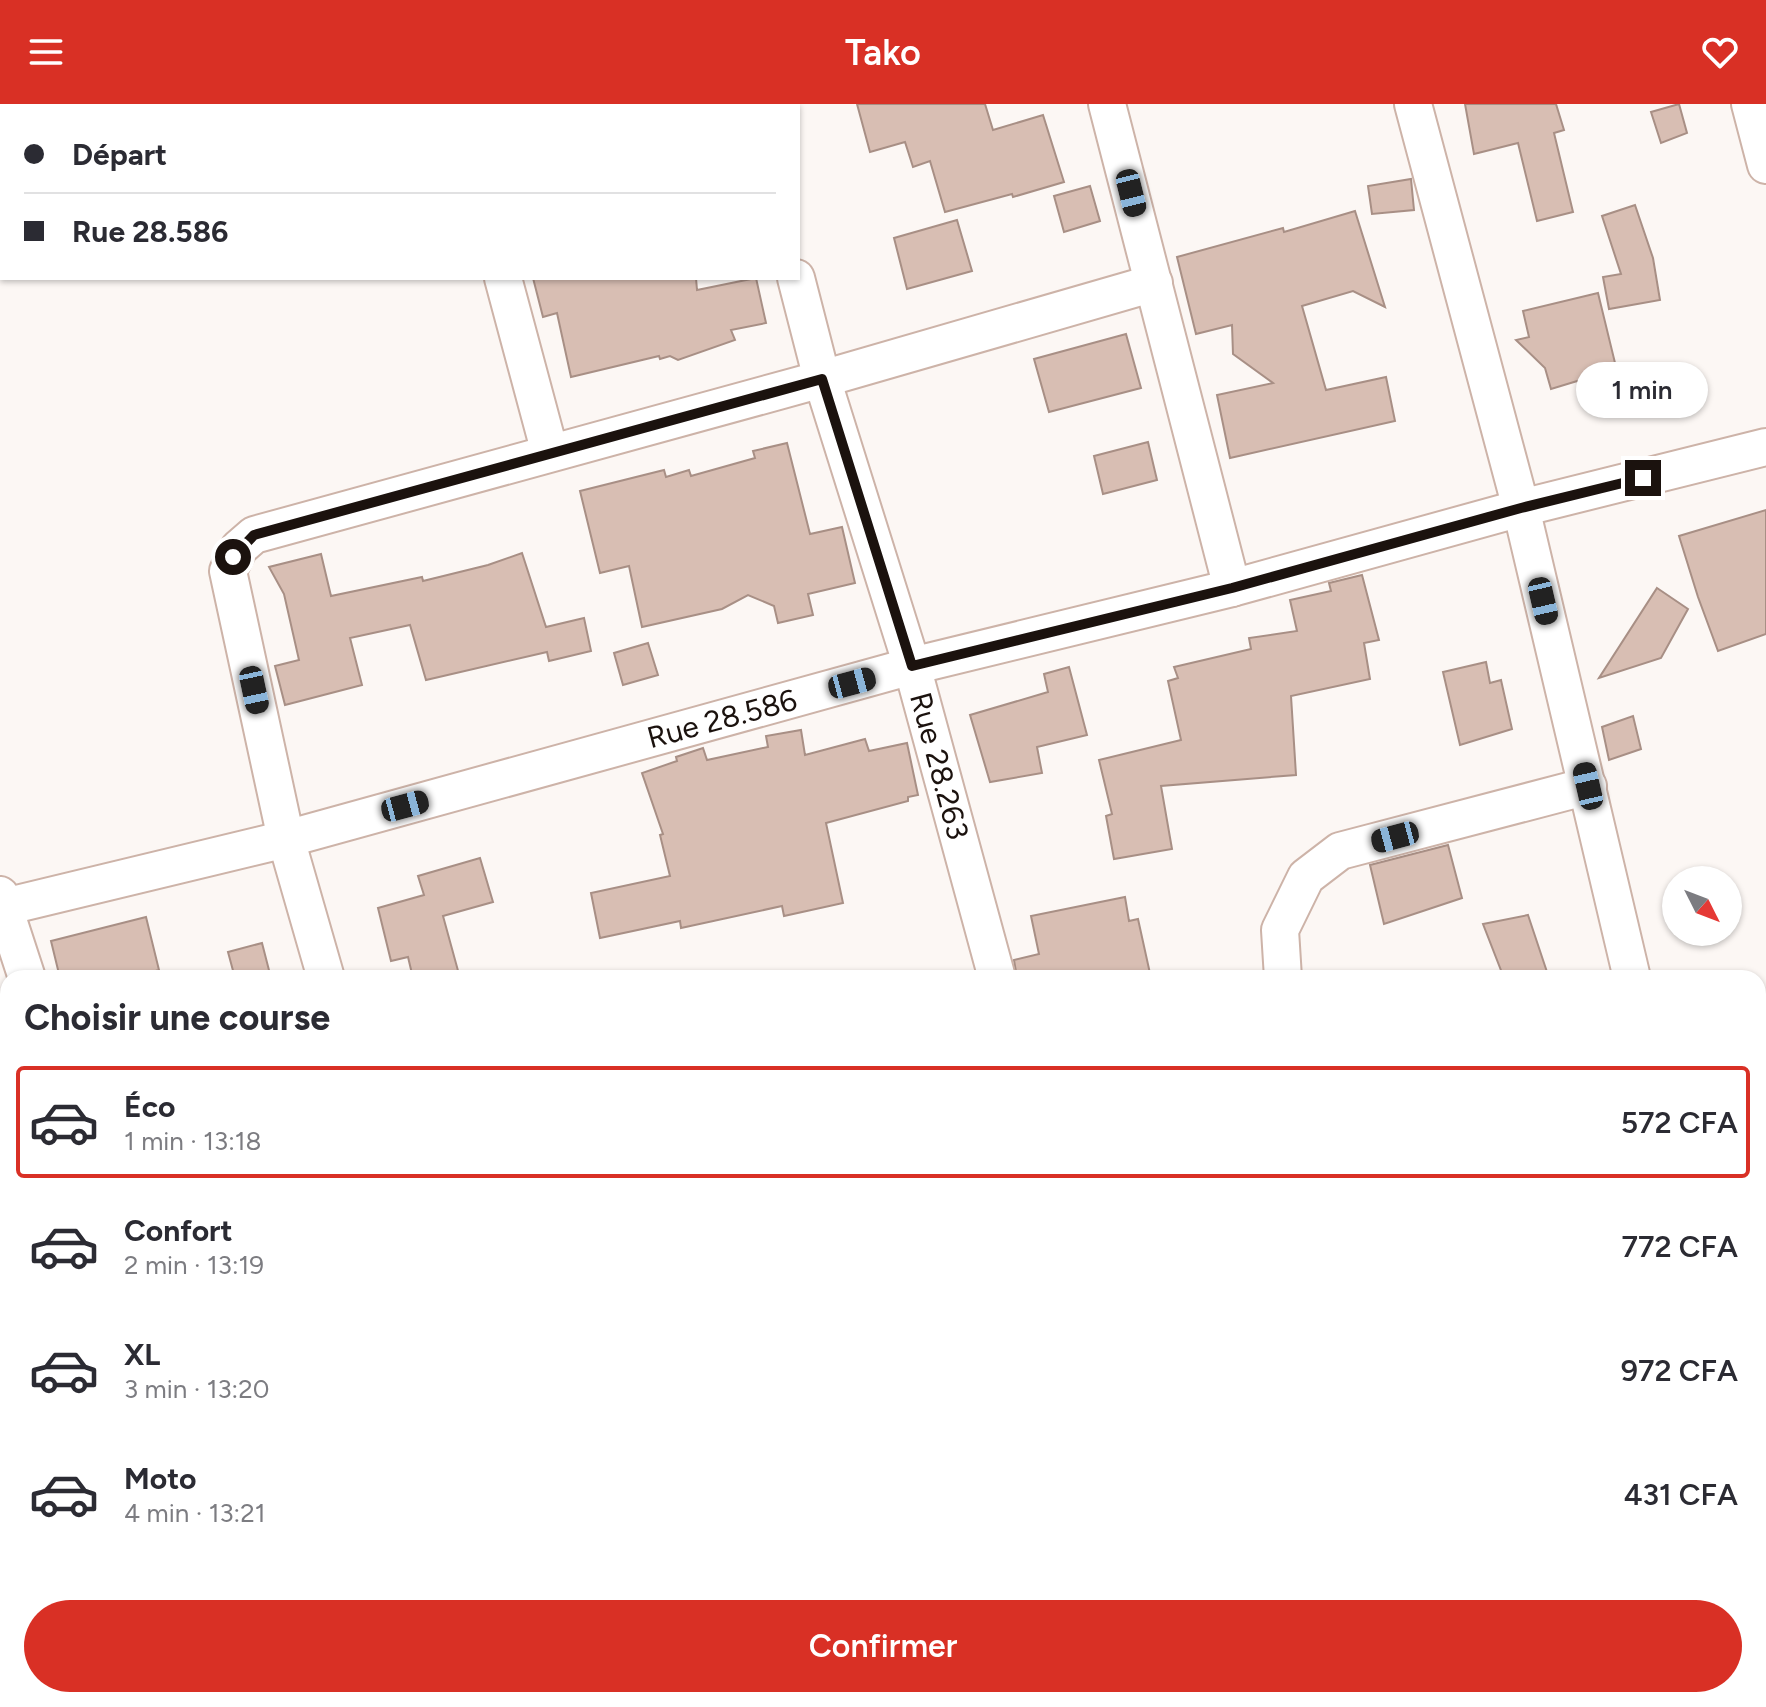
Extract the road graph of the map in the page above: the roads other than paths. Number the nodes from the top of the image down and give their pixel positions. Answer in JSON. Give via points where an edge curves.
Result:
{"nodes":[{"id":1,"x":1107,"y":104,"type":"edge"},
{"id":2,"x":1413,"y":104,"type":"edge"},
{"id":3,"x":1750,"y":104,"type":"edge"},
{"id":4,"x":1766,"y":165,"type":"edge"},
{"id":5,"x":504,"y":280,"type":"edge"},
{"id":6,"x":797,"y":280,"type":"edge"},
{"id":7,"x":1154,"y":283,"type":"junction"},
{"id":8,"x":822,"y":379,"type":"junction"},
{"id":9,"x":1766,"y":447,"type":"edge"},
{"id":10,"x":550,"y":453,"type":"junction"},
{"id":11,"x":1521,"y":508,"type":"junction"},
{"id":12,"x":1232,"y":588,"type":"junction"},
{"id":13,"x":912,"y":666,"type":"junction"},
{"id":14,"x":1588,"y":786,"type":"junction"},
{"id":15,"x":286,"y":839,"type":"junction"},
{"id":16,"x":2,"y":901,"type":"edge"},
{"id":17,"x":24,"y":970,"type":"edge"},
{"id":18,"x":324,"y":970,"type":"edge"},
{"id":19,"x":995,"y":970,"type":"edge"},
{"id":20,"x":1282,"y":970,"type":"edge"},
{"id":21,"x":1630,"y":970,"type":"edge"}],
"edges":[{"from":1,"to":7,"type":"street"},
{"from":2,"to":11,"type":"street"},
{"from":3,"to":4,"type":"street"},
{"from":5,"to":10,"type":"street"},
{"from":6,"to":8,"type":"street","name":"Rue 28.263"},
{"from":7,"to":8,"type":"street"},
{"from":7,"to":12,"type":"street"},
{"from":8,"to":10,"type":"street"},
{"from":8,"to":13,"type":"street","name":"Rue 28.263"},
{"from":9,"to":11,"type":"street","name":"Rue 28.586"},
{"from":10,"to":15,"type":"street","via":[[254,535],[233,557],[228,571]]},
{"from":11,"to":12,"type":"street","name":"Rue 28.586"},
{"from":11,"to":14,"type":"street"},
{"from":12,"to":13,"type":"street","name":"Rue 28.586"},
{"from":13,"to":15,"type":"street","name":"Rue 28.586"},
{"from":13,"to":19,"type":"street","name":"Rue 28.263"},
{"from":14,"to":20,"type":"street","via":[[1340,851],[1306,877],[1280,930]]},
{"from":14,"to":21,"type":"street"},
{"from":15,"to":16,"type":"street","name":"Rue 28.586"},
{"from":15,"to":18,"type":"street"},
{"from":16,"to":17,"type":"street"}]}
